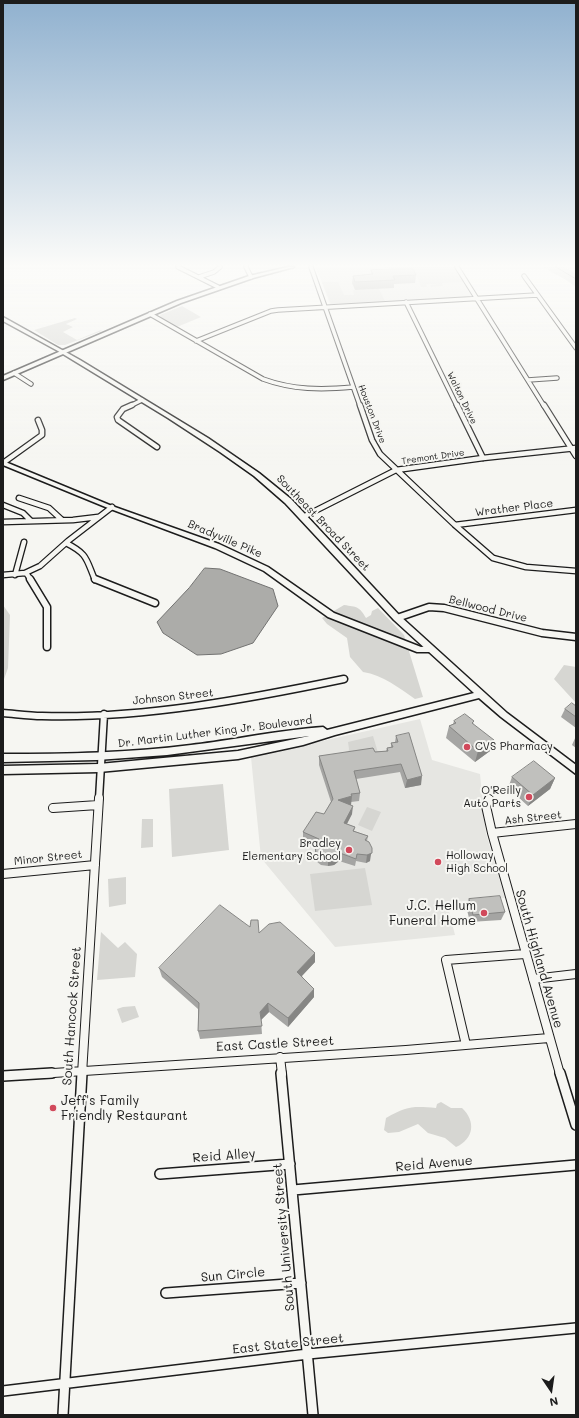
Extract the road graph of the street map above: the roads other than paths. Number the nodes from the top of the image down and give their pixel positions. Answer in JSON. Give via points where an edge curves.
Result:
{"nodes":[{"id":1,"x":28,"y":333,"type":"edge"},
{"id":2,"x":106,"y":333,"type":"edge"},
{"id":3,"x":183,"y":333,"type":"edge"},
{"id":4,"x":216,"y":333,"type":"edge"},
{"id":5,"x":335,"y":333,"type":"edge"},
{"id":6,"x":421,"y":333,"type":"edge"},
{"id":7,"x":498,"y":333,"type":"edge"},
{"id":8,"x":565,"y":333,"type":"edge"},
{"id":9,"x":196,"y":341,"type":"junction"},
{"id":10,"x":576,"y":348,"type":"edge"},
{"id":11,"x":62,"y":352,"type":"junction"},
{"id":12,"x":14,"y":373,"type":"junction"},
{"id":13,"x":3,"y":378,"type":"edge"},
{"id":14,"x":557,"y":378,"type":"dead end"},
{"id":15,"x":528,"y":380,"type":"junction"},
{"id":16,"x":31,"y":384,"type":"dead end"},
{"id":17,"x":353,"y":388,"type":"junction"},
{"id":18,"x":142,"y":400,"type":"junction"},
{"id":19,"x":38,"y":420,"type":"dead end"},
{"id":20,"x":157,"y":447,"type":"dead end"},
{"id":21,"x":574,"y":448,"type":"edge"},
{"id":22,"x":576,"y":456,"type":"edge"},
{"id":23,"x":483,"y":458,"type":"junction"},
{"id":24,"x":3,"y":463,"type":"edge"},
{"id":25,"x":396,"y":470,"type":"junction"},
{"id":26,"x":19,"y":498,"type":"dead end"},
{"id":27,"x":3,"y":506,"type":"edge"},
{"id":28,"x":112,"y":507,"type":"junction"},
{"id":29,"x":576,"y":510,"type":"edge"},
{"id":30,"x":100,"y":517,"type":"junction"},
{"id":31,"x":303,"y":517,"type":"junction"},
{"id":32,"x":62,"y":520,"type":"junction"},
{"id":33,"x":31,"y":521,"type":"junction"},
{"id":34,"x":3,"y":522,"type":"edge"},
{"id":35,"x":455,"y":526,"type":"junction"},
{"id":36,"x":24,"y":542,"type":"dead end"},
{"id":37,"x":66,"y":543,"type":"junction"},
{"id":38,"x":576,"y":571,"type":"edge"},
{"id":39,"x":26,"y":573,"type":"junction"},
{"id":40,"x":3,"y":575,"type":"edge"},
{"id":41,"x":15,"y":575,"type":"junction"},
{"id":42,"x":155,"y":603,"type":"dead end"},
{"id":43,"x":396,"y":618,"type":"junction"},
{"id":44,"x":576,"y":637,"type":"edge"},
{"id":45,"x":47,"y":647,"type":"dead end"},
{"id":46,"x":430,"y":649,"type":"junction"},
{"id":47,"x":344,"y":679,"type":"dead end"},
{"id":48,"x":480,"y":694,"type":"junction"},
{"id":49,"x":3,"y":713,"type":"edge"},
{"id":50,"x":104,"y":714,"type":"junction"},
{"id":51,"x":334,"y":730,"type":"junction"},
{"id":52,"x":100,"y":757,"type":"junction"},
{"id":53,"x":3,"y":758,"type":"edge"},
{"id":54,"x":99,"y":768,"type":"junction"},
{"id":55,"x":3,"y":770,"type":"edge"},
{"id":56,"x":576,"y":770,"type":"edge"},
{"id":57,"x":489,"y":799,"type":"dead end"},
{"id":58,"x":98,"y":805,"type":"junction"},
{"id":59,"x":53,"y":808,"type":"dead end"},
{"id":60,"x":576,"y":824,"type":"edge"},
{"id":61,"x":492,"y":833,"type":"junction"},
{"id":62,"x":95,"y":865,"type":"junction"},
{"id":63,"x":3,"y":874,"type":"edge"},
{"id":64,"x":525,"y":954,"type":"junction"},
{"id":65,"x":576,"y":974,"type":"edge"},
{"id":66,"x":533,"y":979,"type":"junction"},
{"id":67,"x":549,"y":1038,"type":"junction"},
{"id":68,"x":466,"y":1045,"type":"junction"},
{"id":69,"x":280,"y":1057,"type":"junction"},
{"id":70,"x":81,"y":1070,"type":"junction"},
{"id":71,"x":3,"y":1076,"type":"edge"},
{"id":72,"x":573,"y":1106,"type":"edge"},
{"id":73,"x":576,"y":1125,"type":"edge"},
{"id":74,"x":290,"y":1164,"type":"junction"},
{"id":75,"x":576,"y":1165,"type":"edge"},
{"id":76,"x":160,"y":1174,"type":"dead end"},
{"id":77,"x":293,"y":1190,"type":"junction"},
{"id":78,"x":301,"y":1282,"type":"junction"},
{"id":79,"x":166,"y":1293,"type":"dead end"},
{"id":80,"x":576,"y":1328,"type":"edge"},
{"id":81,"x":308,"y":1354,"type":"junction"},
{"id":82,"x":64,"y":1383,"type":"junction"},
{"id":83,"x":3,"y":1391,"type":"edge"},
{"id":84,"x":62,"y":1415,"type":"edge"},
{"id":85,"x":313,"y":1415,"type":"edge"}],
"edges":[{"from":1,"to":11,"type":"main road","name":"Southeast Broad Street"},
{"from":2,"to":11,"type":"main road"},
{"from":3,"to":9,"type":"street"},
{"from":4,"to":9,"type":"street"},
{"from":5,"to":17,"type":"street","name":"Houston Drive"},
{"from":6,"to":23,"type":"street","name":"Walton Drive"},
{"from":7,"to":15,"type":"street"},
{"from":8,"to":10,"type":"street"},
{"from":9,"to":17,"type":"street","via":[[277,385],[315,390]]},
{"from":11,"to":12,"type":"main road"},
{"from":11,"to":18,"type":"main road","name":"Southeast Broad Street"},
{"from":12,"to":13,"type":"main road"},
{"from":12,"to":16,"type":"street"},
{"from":14,"to":15,"type":"street"},
{"from":15,"to":21,"type":"street"},
{"from":17,"to":25,"type":"street","name":"Houston Drive","via":[[372,440],[380,454]]},
{"from":18,"to":20,"type":"street","via":[[123,409],[117,416],[118,420]]},
{"from":18,"to":31,"type":"main road","name":"Southeast Broad Street","via":[[245,465]]},
{"from":19,"to":24,"type":"street","via":[[42,435]]},
{"from":21,"to":22,"type":"street"},
{"from":21,"to":23,"type":"street","name":"Tremont Drive"},
{"from":23,"to":25,"type":"street","name":"Tremont Drive"},
{"from":24,"to":28,"type":"main road","name":"Bradyville Pike"},
{"from":25,"to":31,"type":"street","name":"Tremont Drive"},
{"from":25,"to":35,"type":"street","name":"Houston Drive"},
{"from":26,"to":32,"type":"street","via":[[49,508]]},
{"from":27,"to":33,"type":"street","via":[[23,513]]},
{"from":28,"to":30,"type":"street"},
{"from":28,"to":46,"type":"main road","name":"Bradyville Pike","via":[[250,561],[266,569],[331,615],[420,650]]},
{"from":29,"to":35,"type":"street","name":"Wrather Place"},
{"from":30,"to":32,"type":"street"},
{"from":30,"to":37,"type":"street"},
{"from":31,"to":43,"type":"main road","name":"Southeast Broad Street"},
{"from":32,"to":33,"type":"street"},
{"from":33,"to":34,"type":"street"},
{"from":35,"to":38,"type":"street","name":"Houston Drive","via":[[492,558],[530,568]]},
{"from":36,"to":41,"type":"street"},
{"from":37,"to":39,"type":"street","via":[[44,564]]},
{"from":37,"to":42,"type":"street","via":[[82,551],[88,559],[95,580]]},
{"from":39,"to":41,"type":"street"},
{"from":39,"to":45,"type":"street","via":[[47,607]]},
{"from":40,"to":41,"type":"street"},
{"from":43,"to":44,"type":"street","name":"Bellwood Drive","via":[[429,607],[437,607],[542,633]]},
{"from":43,"to":46,"type":"main road","name":"Southeast Broad Street"},
{"from":46,"to":48,"type":"main road","name":"Southeast Broad Street"},
{"from":47,"to":50,"type":"street","name":"Johnson Street","via":[[273,694],[184,707]]},
{"from":48,"to":51,"type":"main road","name":"Dr. Martin Luther King Jr. Boulevard"},
{"from":48,"to":56,"type":"main road","name":"Southeast Broad Street"},
{"from":49,"to":50,"type":"street","name":"Johnson Street","via":[[54,716]]},
{"from":50,"to":52,"type":"street","name":"South Hancock Street"},
{"from":51,"to":52,"type":"main road","name":"Dr. Martin Luther King Jr. Boulevard"},
{"from":51,"to":54,"type":"main road","name":"Dr. Martin Luther King Jr. Boulevard","via":[[303,741],[238,755]]},
{"from":52,"to":53,"type":"main road","name":"Dr. Martin Luther King Jr. Boulevard"},
{"from":52,"to":54,"type":"street","name":"South Hancock Street"},
{"from":54,"to":55,"type":"main road","name":"Dr. Martin Luther King Jr. Boulevard"},
{"from":54,"to":58,"type":"street","name":"South Hancock Street"},
{"from":57,"to":61,"type":"street","name":"South Highland Avenue","via":[[486,806]]},
{"from":58,"to":59,"type":"street"},
{"from":58,"to":62,"type":"street","name":"South Hancock Street"},
{"from":60,"to":61,"type":"street","name":"Ash Street"},
{"from":61,"to":64,"type":"street","name":"South Highland Avenue"},
{"from":62,"to":63,"type":"street","name":"Minor Street"},
{"from":62,"to":70,"type":"street","name":"South Hancock Street"},
{"from":64,"to":66,"type":"street","name":"South Highland Avenue"},
{"from":64,"to":68,"type":"street","via":[[446,960]]},
{"from":65,"to":66,"type":"street"},
{"from":66,"to":67,"type":"street","name":"South Highland Avenue"},
{"from":67,"to":68,"type":"street","name":"East Castle Street"},
{"from":67,"to":72,"type":"street","name":"South Highland Avenue"},
{"from":68,"to":69,"type":"street","name":"East Castle Street"},
{"from":69,"to":70,"type":"street","name":"East Castle Street"},
{"from":69,"to":74,"type":"street","name":"South University Street"},
{"from":70,"to":71,"type":"street","name":"East Castle Street"},
{"from":70,"to":82,"type":"street","name":"South Hancock Street"},
{"from":72,"to":73,"type":"street","name":"South Highland Avenue"},
{"from":74,"to":76,"type":"street","name":"Reid Alley"},
{"from":74,"to":77,"type":"street","name":"South University Street"},
{"from":75,"to":77,"type":"street","name":"Reid Avenue"},
{"from":77,"to":78,"type":"street","name":"South University Street"},
{"from":78,"to":79,"type":"street","name":"Sun Circle"},
{"from":78,"to":81,"type":"street","name":"South University Street"},
{"from":80,"to":81,"type":"street","name":"East State Street"},
{"from":81,"to":82,"type":"street","name":"East State Street"},
{"from":81,"to":85,"type":"street","name":"South University Street"},
{"from":82,"to":83,"type":"street","name":"East State Street"},
{"from":82,"to":84,"type":"street","name":"South Hancock Street"}]}
